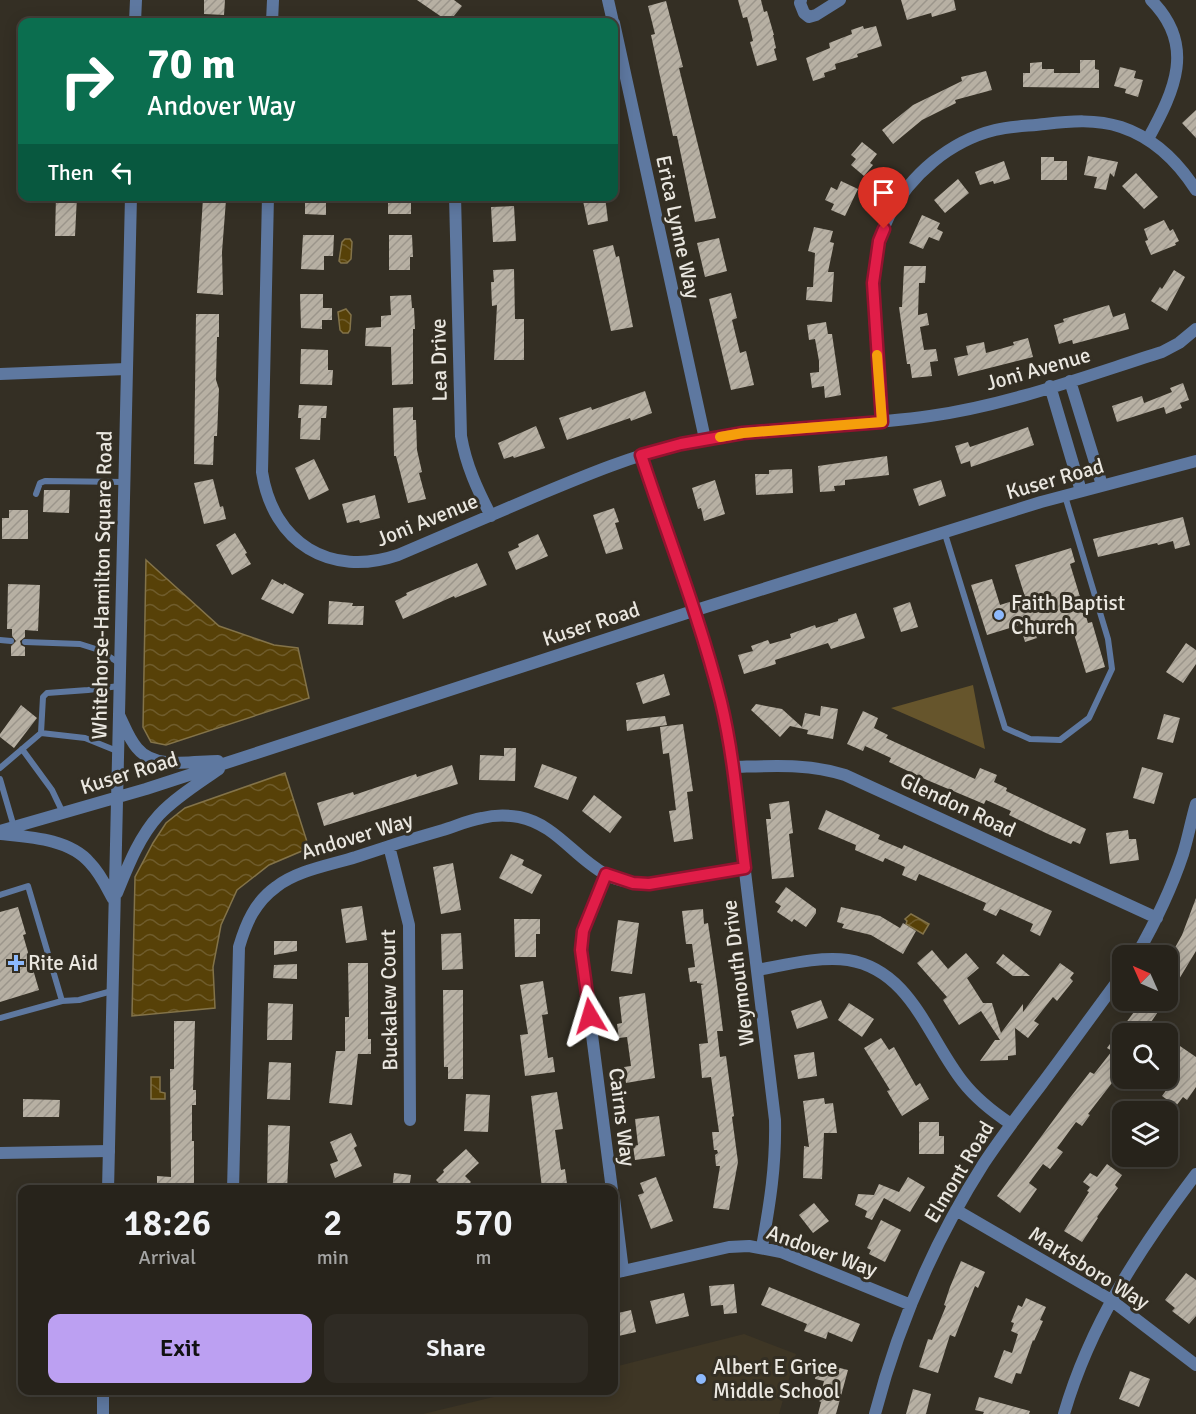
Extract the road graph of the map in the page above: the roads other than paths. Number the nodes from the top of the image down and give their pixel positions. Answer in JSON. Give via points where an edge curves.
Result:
{"nodes":[{"id":1,"x":136,"y":0,"type":"edge"},
{"id":2,"x":273,"y":0,"type":"edge"},
{"id":3,"x":608,"y":0,"type":"edge"},
{"id":4,"x":801,"y":0,"type":"edge"},
{"id":5,"x":840,"y":0,"type":"edge"},
{"id":6,"x":1151,"y":0,"type":"edge"},
{"id":7,"x":135,"y":18,"type":"edge"},
{"id":8,"x":272,"y":18,"type":"edge"},
{"id":9,"x":612,"y":18,"type":"edge"},
{"id":10,"x":618,"y":46,"type":"edge"},
{"id":11,"x":1148,"y":140,"type":"junction"},
{"id":12,"x":1196,"y":190,"type":"edge"},
{"id":13,"x":131,"y":201,"type":"edge"},
{"id":14,"x":268,"y":201,"type":"edge"},
{"id":15,"x":455,"y":201,"type":"edge"},
{"id":16,"x":1196,"y":329,"type":"edge"},
{"id":17,"x":126,"y":369,"type":"junction"},
{"id":18,"x":0,"y":374,"type":"edge"},
{"id":19,"x":1070,"y":381,"type":"junction"},
{"id":20,"x":1050,"y":386,"type":"junction"},
{"id":21,"x":882,"y":422,"type":"junction"},
{"id":22,"x":705,"y":439,"type":"junction"},
{"id":23,"x":641,"y":455,"type":"junction"},
{"id":24,"x":1196,"y":461,"type":"edge"},
{"id":25,"x":124,"y":482,"type":"junction"},
{"id":26,"x":1102,"y":485,"type":"junction"},
{"id":27,"x":1082,"y":491,"type":"junction"},
{"id":28,"x":36,"y":494,"type":"dead end"},
{"id":29,"x":1065,"y":495,"type":"junction"},
{"id":30,"x":490,"y":516,"type":"junction"},
{"id":31,"x":945,"y":534,"type":"junction"},
{"id":32,"x":693,"y":611,"type":"junction"},
{"id":33,"x":0,"y":640,"type":"edge"},
{"id":34,"x":12,"y":641,"type":"dead end"},
{"id":35,"x":25,"y":642,"type":"dead end"},
{"id":36,"x":119,"y":663,"type":"junction"},
{"id":37,"x":119,"y":686,"type":"junction"},
{"id":38,"x":118,"y":713,"type":"junction"},
{"id":39,"x":41,"y":733,"type":"junction"},
{"id":40,"x":22,"y":749,"type":"junction"},
{"id":41,"x":117,"y":751,"type":"junction"},
{"id":42,"x":231,"y":761,"type":"junction"},
{"id":43,"x":732,"y":767,"type":"junction"},
{"id":44,"x":0,"y":768,"type":"edge"},
{"id":45,"x":0,"y":779,"type":"edge"},
{"id":46,"x":116,"y":797,"type":"junction"},
{"id":47,"x":1196,"y":804,"type":"edge"},
{"id":48,"x":63,"y":813,"type":"junction"},
{"id":49,"x":14,"y":827,"type":"junction"},
{"id":50,"x":0,"y":832,"type":"edge"},
{"id":51,"x":389,"y":846,"type":"junction"},
{"id":52,"x":745,"y":868,"type":"junction"},
{"id":53,"x":606,"y":874,"type":"junction"},
{"id":54,"x":0,"y":895,"type":"edge"},
{"id":55,"x":114,"y":900,"type":"junction"},
{"id":56,"x":1157,"y":918,"type":"junction"},
{"id":57,"x":1142,"y":945,"type":"edge"},
{"id":58,"x":757,"y":970,"type":"junction"},
{"id":59,"x":1112,"y":988,"type":"edge"},
{"id":60,"x":112,"y":991,"type":"junction"},
{"id":61,"x":62,"y":1000,"type":"junction"},
{"id":62,"x":0,"y":1018,"type":"edge"},
{"id":63,"x":410,"y":1120,"type":"dead end"},
{"id":64,"x":1011,"y":1124,"type":"junction"},
{"id":65,"x":109,"y":1151,"type":"junction"},
{"id":66,"x":0,"y":1153,"type":"edge"},
{"id":67,"x":1196,"y":1174,"type":"edge"},
{"id":68,"x":108,"y":1185,"type":"edge"},
{"id":69,"x":233,"y":1185,"type":"edge"},
{"id":70,"x":611,"y":1185,"type":"edge"},
{"id":71,"x":956,"y":1210,"type":"junction"},
{"id":72,"x":762,"y":1247,"type":"junction"},
{"id":73,"x":618,"y":1272,"type":"edge"},
{"id":74,"x":1111,"y":1300,"type":"junction"},
{"id":75,"x":911,"y":1305,"type":"junction"},
{"id":76,"x":1196,"y":1365,"type":"edge"},
{"id":77,"x":103,"y":1395,"type":"edge"},
{"id":78,"x":103,"y":1414,"type":"edge"},
{"id":79,"x":875,"y":1414,"type":"edge"},
{"id":80,"x":1064,"y":1414,"type":"edge"}],
"edges":[{"from":1,"to":7,"type":"street"},
{"from":2,"to":8,"type":"street"},
{"from":3,"to":9,"type":"street","name":"Erica Lynne Way"},
{"from":4,"to":5,"type":"street","via":[[809,17]]},
{"from":6,"to":11,"type":"street","via":[[1169,16],[1177,30],[1183,57],[1177,86]]},
{"from":10,"to":22,"type":"street","name":"Erica Lynne Way"},
{"from":11,"to":12,"type":"street","via":[[1174,161]]},
{"from":11,"to":21,"type":"street","via":[[1100,122],[996,130],[952,148],[914,179],[889,217],[875,263],[873,302]]},
{"from":13,"to":17,"type":"street","name":"Whitehorse-Hamilton Square Road"},
{"from":14,"to":30,"type":"street","name":"Joni Avenue","via":[[262,472],[271,508],[281,524],[308,549],[341,562],[363,563],[398,555]]},
{"from":15,"to":30,"type":"street","name":"Lea Drive","via":[[461,436],[473,481]]},
{"from":16,"to":19,"type":"street","name":"Joni Avenue","via":[[1162,352]]},
{"from":17,"to":18,"type":"street"},
{"from":17,"to":25,"type":"street","name":"Whitehorse-Hamilton Square Road"},
{"from":19,"to":20,"type":"street","name":"Joni Avenue"},
{"from":19,"to":26,"type":"street"},
{"from":20,"to":21,"type":"street","name":"Joni Avenue","via":[[972,408]]},
{"from":20,"to":27,"type":"street"},
{"from":21,"to":22,"type":"street","name":"Joni Avenue"},
{"from":22,"to":23,"type":"street","name":"Joni Avenue"},
{"from":23,"to":30,"type":"street","name":"Joni Avenue"},
{"from":23,"to":32,"type":"street","name":"Weymouth Drive"},
{"from":24,"to":26,"type":"street","name":"Kuser Road"},
{"from":25,"to":28,"type":"lane","via":[[45,481]]},
{"from":25,"to":36,"type":"street","name":"Whitehorse-Hamilton Square Road"},
{"from":26,"to":27,"type":"street","name":"Kuser Road"},
{"from":27,"to":29,"type":"street","name":"Kuser Road"},
{"from":29,"to":31,"type":"street","name":"Kuser Road"},
{"from":29,"to":31,"type":"lane","via":[[1108,639],[1112,669],[1089,718],[1060,740],[1030,739],[1005,728]]},
{"from":31,"to":32,"type":"street","name":"Kuser Road"},
{"from":32,"to":42,"type":"street","name":"Kuser Road"},
{"from":32,"to":43,"type":"street","name":"Weymouth Drive","via":[[721,701]]},
{"from":33,"to":34,"type":"lane"},
{"from":35,"to":36,"type":"lane","via":[[80,644]]},
{"from":36,"to":37,"type":"street","name":"Whitehorse-Hamilton Square Road"},
{"from":37,"to":38,"type":"street","name":"Whitehorse-Hamilton Square Road"},
{"from":37,"to":39,"type":"lane","via":[[47,693],[43,697]]},
{"from":38,"to":41,"type":"street","name":"Whitehorse-Hamilton Square Road"},
{"from":38,"to":42,"type":"street","via":[[136,747],[147,758],[161,762]]},
{"from":39,"to":40,"type":"lane"},
{"from":39,"to":41,"type":"lane","via":[[85,738]]},
{"from":40,"to":44,"type":"lane"},
{"from":40,"to":48,"type":"lane","via":[[49,784]]},
{"from":41,"to":46,"type":"street","name":"Whitehorse-Hamilton Square Road"},
{"from":42,"to":46,"type":"street","name":"Kuser Road"},
{"from":42,"to":55,"type":"street","via":[[160,814],[143,835]]},
{"from":43,"to":52,"type":"street","name":"Weymouth Drive"},
{"from":43,"to":56,"type":"street","name":"Glendon Road","via":[[801,765],[845,775]]},
{"from":45,"to":49,"type":"lane"},
{"from":46,"to":48,"type":"street","name":"Kuser Road"},
{"from":46,"to":55,"type":"street","name":"Whitehorse-Hamilton Square Road"},
{"from":47,"to":56,"type":"street","via":[[1184,852]]},
{"from":48,"to":49,"type":"street","name":"Kuser Road"},
{"from":49,"to":50,"type":"street","name":"Kuser Road"},
{"from":50,"to":55,"type":"street","via":[[58,843],[76,851],[89,861]]},
{"from":51,"to":53,"type":"street","name":"Andover Way","via":[[483,817],[520,818],[553,832]]},
{"from":51,"to":63,"type":"street","name":"Buckalew Court","via":[[409,925]]},
{"from":51,"to":69,"type":"street","name":"Andover Way","via":[[292,877],[263,898],[244,928],[238,960]]},
{"from":52,"to":53,"type":"street","name":"Andover Way","via":[[649,884]]},
{"from":52,"to":58,"type":"street","name":"Weymouth Drive"},
{"from":53,"to":70,"type":"street","name":"Cairns Way","via":[[583,931],[581,950]]},
{"from":54,"to":61,"type":"lane","via":[[28,886]]},
{"from":55,"to":60,"type":"street","name":"Whitehorse-Hamilton Square Road"},
{"from":56,"to":57,"type":"street"},
{"from":58,"to":64,"type":"street","via":[[829,959],[864,964],[879,971],[907,995],[961,1080]]},
{"from":58,"to":72,"type":"street","name":"Weymouth Drive","via":[[776,1156]]},
{"from":59,"to":64,"type":"street","name":"Elmont Road"},
{"from":60,"to":61,"type":"lane","via":[[79,1000]]},
{"from":60,"to":65,"type":"street","name":"Whitehorse-Hamilton Square Road"},
{"from":61,"to":62,"type":"lane"},
{"from":64,"to":71,"type":"street","name":"Elmont Road"},
{"from":65,"to":66,"type":"street"},
{"from":65,"to":68,"type":"street","name":"Whitehorse-Hamilton Square Road"},
{"from":67,"to":74,"type":"street","via":[[1157,1226]]},
{"from":71,"to":74,"type":"street","name":"Marksboro Way"},
{"from":71,"to":75,"type":"street","name":"Elmont Road"},
{"from":72,"to":73,"type":"street","name":"Andover Way","via":[[729,1247]]},
{"from":72,"to":75,"type":"street","name":"Andover Way"},
{"from":74,"to":76,"type":"street","name":"Marksboro Way"},
{"from":74,"to":80,"type":"street"},
{"from":75,"to":79,"type":"street","name":"Elmont Road"},
{"from":77,"to":78,"type":"street"}]}
